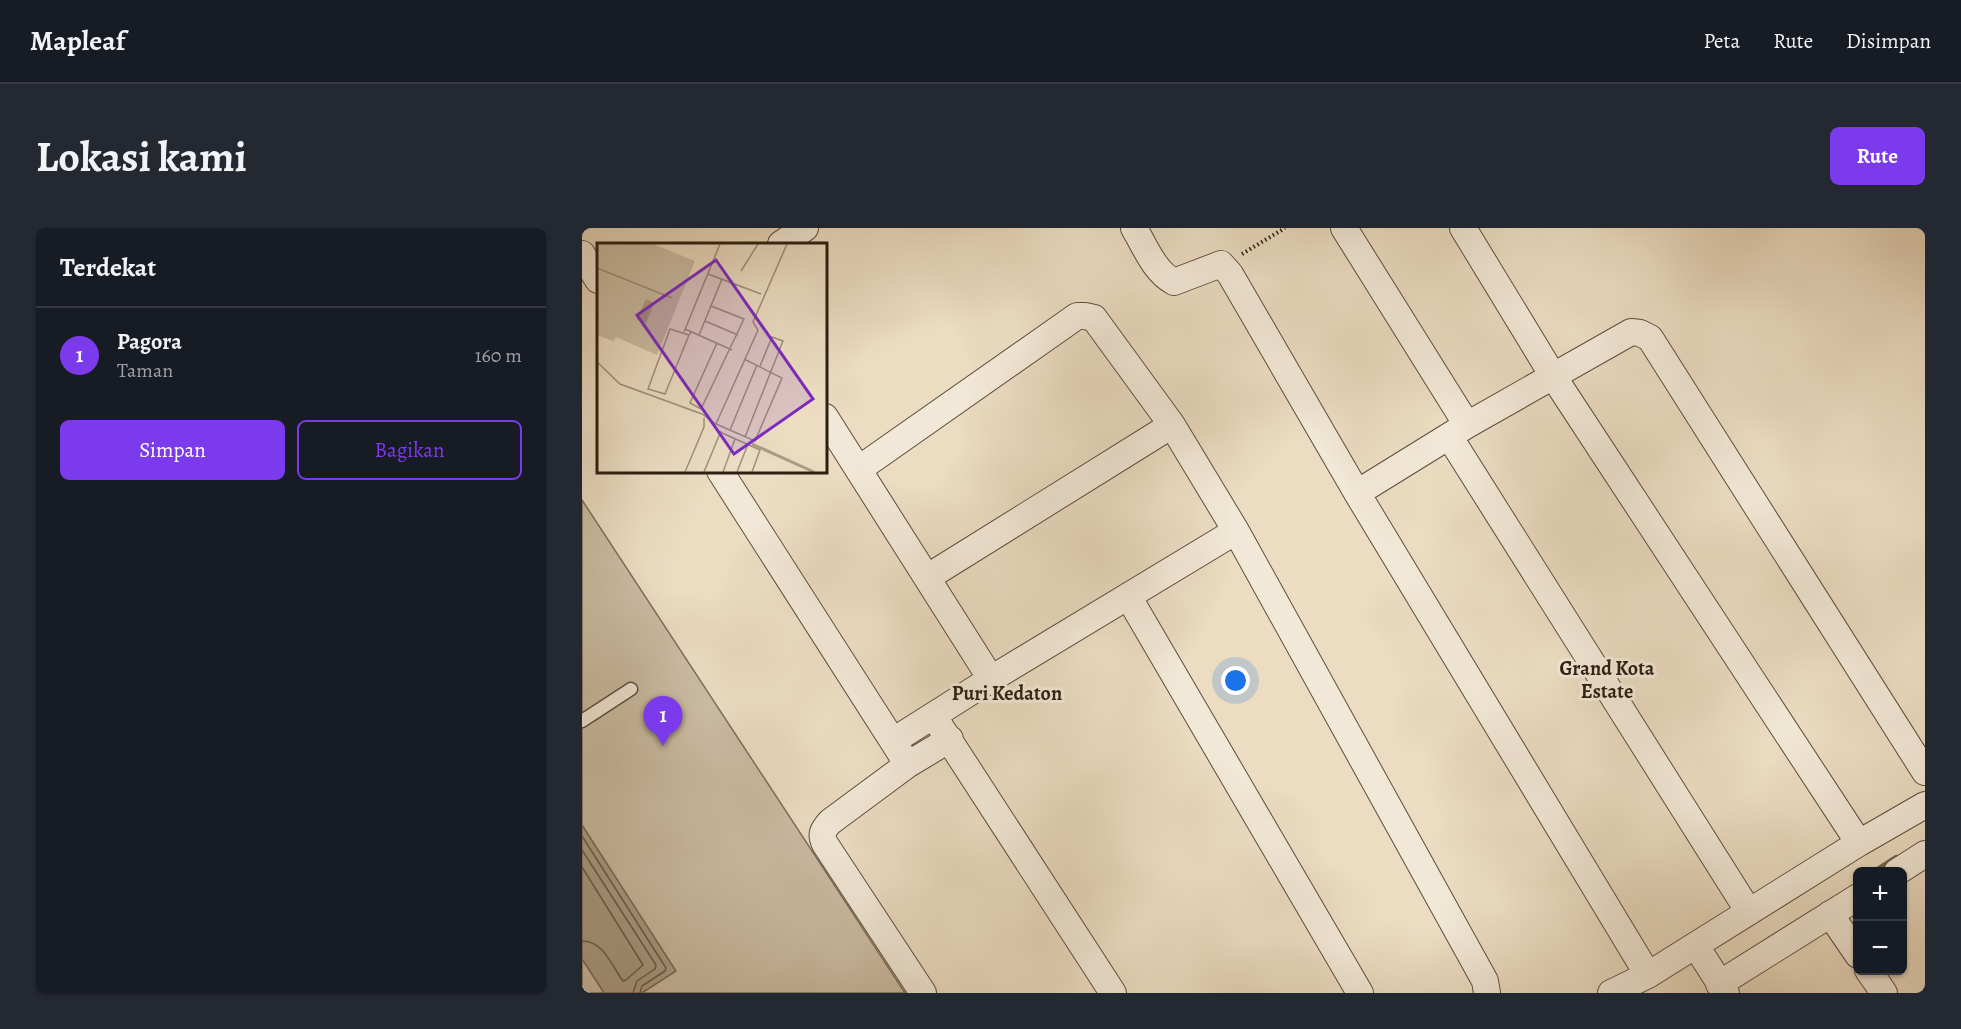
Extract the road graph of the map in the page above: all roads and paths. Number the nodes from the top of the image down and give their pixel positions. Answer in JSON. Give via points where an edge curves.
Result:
{"nodes":[{"id":1,"x":805,"y":228,"type":"edge"},
{"id":2,"x":1134,"y":228,"type":"edge"},
{"id":3,"x":1285,"y":228,"type":"edge"},
{"id":4,"x":1344,"y":228,"type":"edge"},
{"id":5,"x":1463,"y":228,"type":"edge"},
{"id":6,"x":782,"y":243,"type":"edge"},
{"id":7,"x":582,"y":254,"type":"edge"},
{"id":8,"x":1224,"y":265,"type":"junction"},
{"id":9,"x":597,"y":278,"type":"edge"},
{"id":10,"x":1553,"y":376,"type":"junction"},
{"id":11,"x":826,"y":419,"type":"edge"},
{"id":12,"x":1172,"y":425,"type":"junction"},
{"id":13,"x":1458,"y":430,"type":"junction"},
{"id":14,"x":859,"y":470,"type":"junction"},
{"id":15,"x":721,"y":472,"type":"edge"},
{"id":16,"x":1357,"y":493,"type":"junction"},
{"id":17,"x":1236,"y":531,"type":"junction"},
{"id":18,"x":928,"y":577,"type":"junction"},
{"id":19,"x":1128,"y":596,"type":"junction"},
{"id":20,"x":991,"y":679,"type":"junction"},
{"id":21,"x":631,"y":688,"type":"dead end"},
{"id":22,"x":933,"y":716,"type":"junction"},
{"id":23,"x":582,"y":721,"type":"edge"},
{"id":24,"x":950,"y":739,"type":"junction"},
{"id":25,"x":893,"y":741,"type":"junction"},
{"id":26,"x":907,"y":765,"type":"junction"},
{"id":27,"x":1925,"y":772,"type":"edge"},
{"id":28,"x":1925,"y":805,"type":"edge"},
{"id":29,"x":1859,"y":843,"type":"junction"},
{"id":30,"x":1924,"y":858,"type":"edge"},
{"id":31,"x":1907,"y":867,"type":"edge"},
{"id":32,"x":1853,"y":900,"type":"edge"},
{"id":33,"x":1749,"y":912,"type":"junction"},
{"id":34,"x":1830,"y":914,"type":"junction"},
{"id":35,"x":1696,"y":946,"type":"junction"},
{"id":36,"x":1853,"y":949,"type":"edge"},
{"id":37,"x":1648,"y":975,"type":"junction"},
{"id":38,"x":1871,"y":975,"type":"edge"},
{"id":39,"x":1723,"y":988,"type":"edge"},
{"id":40,"x":923,"y":993,"type":"edge"},
{"id":41,"x":1113,"y":993,"type":"edge"},
{"id":42,"x":1360,"y":993,"type":"edge"},
{"id":43,"x":1486,"y":993,"type":"edge"},
{"id":44,"x":1611,"y":993,"type":"edge"},
{"id":45,"x":1884,"y":993,"type":"edge"}],
"edges":[{"from":1,"to":6,"type":"street"},
{"from":2,"to":8,"type":"street","via":[[1157,268],[1174,282]]},
{"from":3,"to":8,"type":"path"},
{"from":4,"to":13,"type":"street"},
{"from":5,"to":10,"type":"street"},
{"from":7,"to":9,"type":"street"},
{"from":8,"to":16,"type":"street"},
{"from":10,"to":13,"type":"street"},
{"from":10,"to":27,"type":"street","via":[[1631,332],[1650,338]]},
{"from":10,"to":29,"type":"street"},
{"from":11,"to":14,"type":"street"},
{"from":12,"to":14,"type":"street","via":[[1094,318],[1077,316]]},
{"from":12,"to":17,"type":"street"},
{"from":12,"to":18,"type":"street"},
{"from":13,"to":16,"type":"street"},
{"from":13,"to":33,"type":"street"},
{"from":14,"to":18,"type":"street"},
{"from":15,"to":25,"type":"street"},
{"from":16,"to":37,"type":"street"},
{"from":17,"to":19,"type":"street"},
{"from":17,"to":43,"type":"street","via":[[1485,981]]},
{"from":18,"to":20,"type":"street"},
{"from":19,"to":20,"type":"street"},
{"from":19,"to":42,"type":"street"},
{"from":20,"to":22,"type":"street"},
{"from":21,"to":23,"type":"lane"},
{"from":22,"to":24,"type":"street"},
{"from":22,"to":25,"type":"street"},
{"from":24,"to":26,"type":"street"},
{"from":24,"to":41,"type":"street"},
{"from":25,"to":26,"type":"street"},
{"from":26,"to":40,"type":"street","via":[[830,822],[822,831],[822,838]]},
{"from":28,"to":29,"type":"street"},
{"from":29,"to":33,"type":"street"},
{"from":30,"to":31,"type":"street"},
{"from":32,"to":34,"type":"street"},
{"from":33,"to":35,"type":"street"},
{"from":34,"to":36,"type":"street"},
{"from":34,"to":39,"type":"street"},
{"from":35,"to":37,"type":"street"},
{"from":35,"to":39,"type":"street"},
{"from":37,"to":44,"type":"street"},
{"from":38,"to":45,"type":"street"}]}
